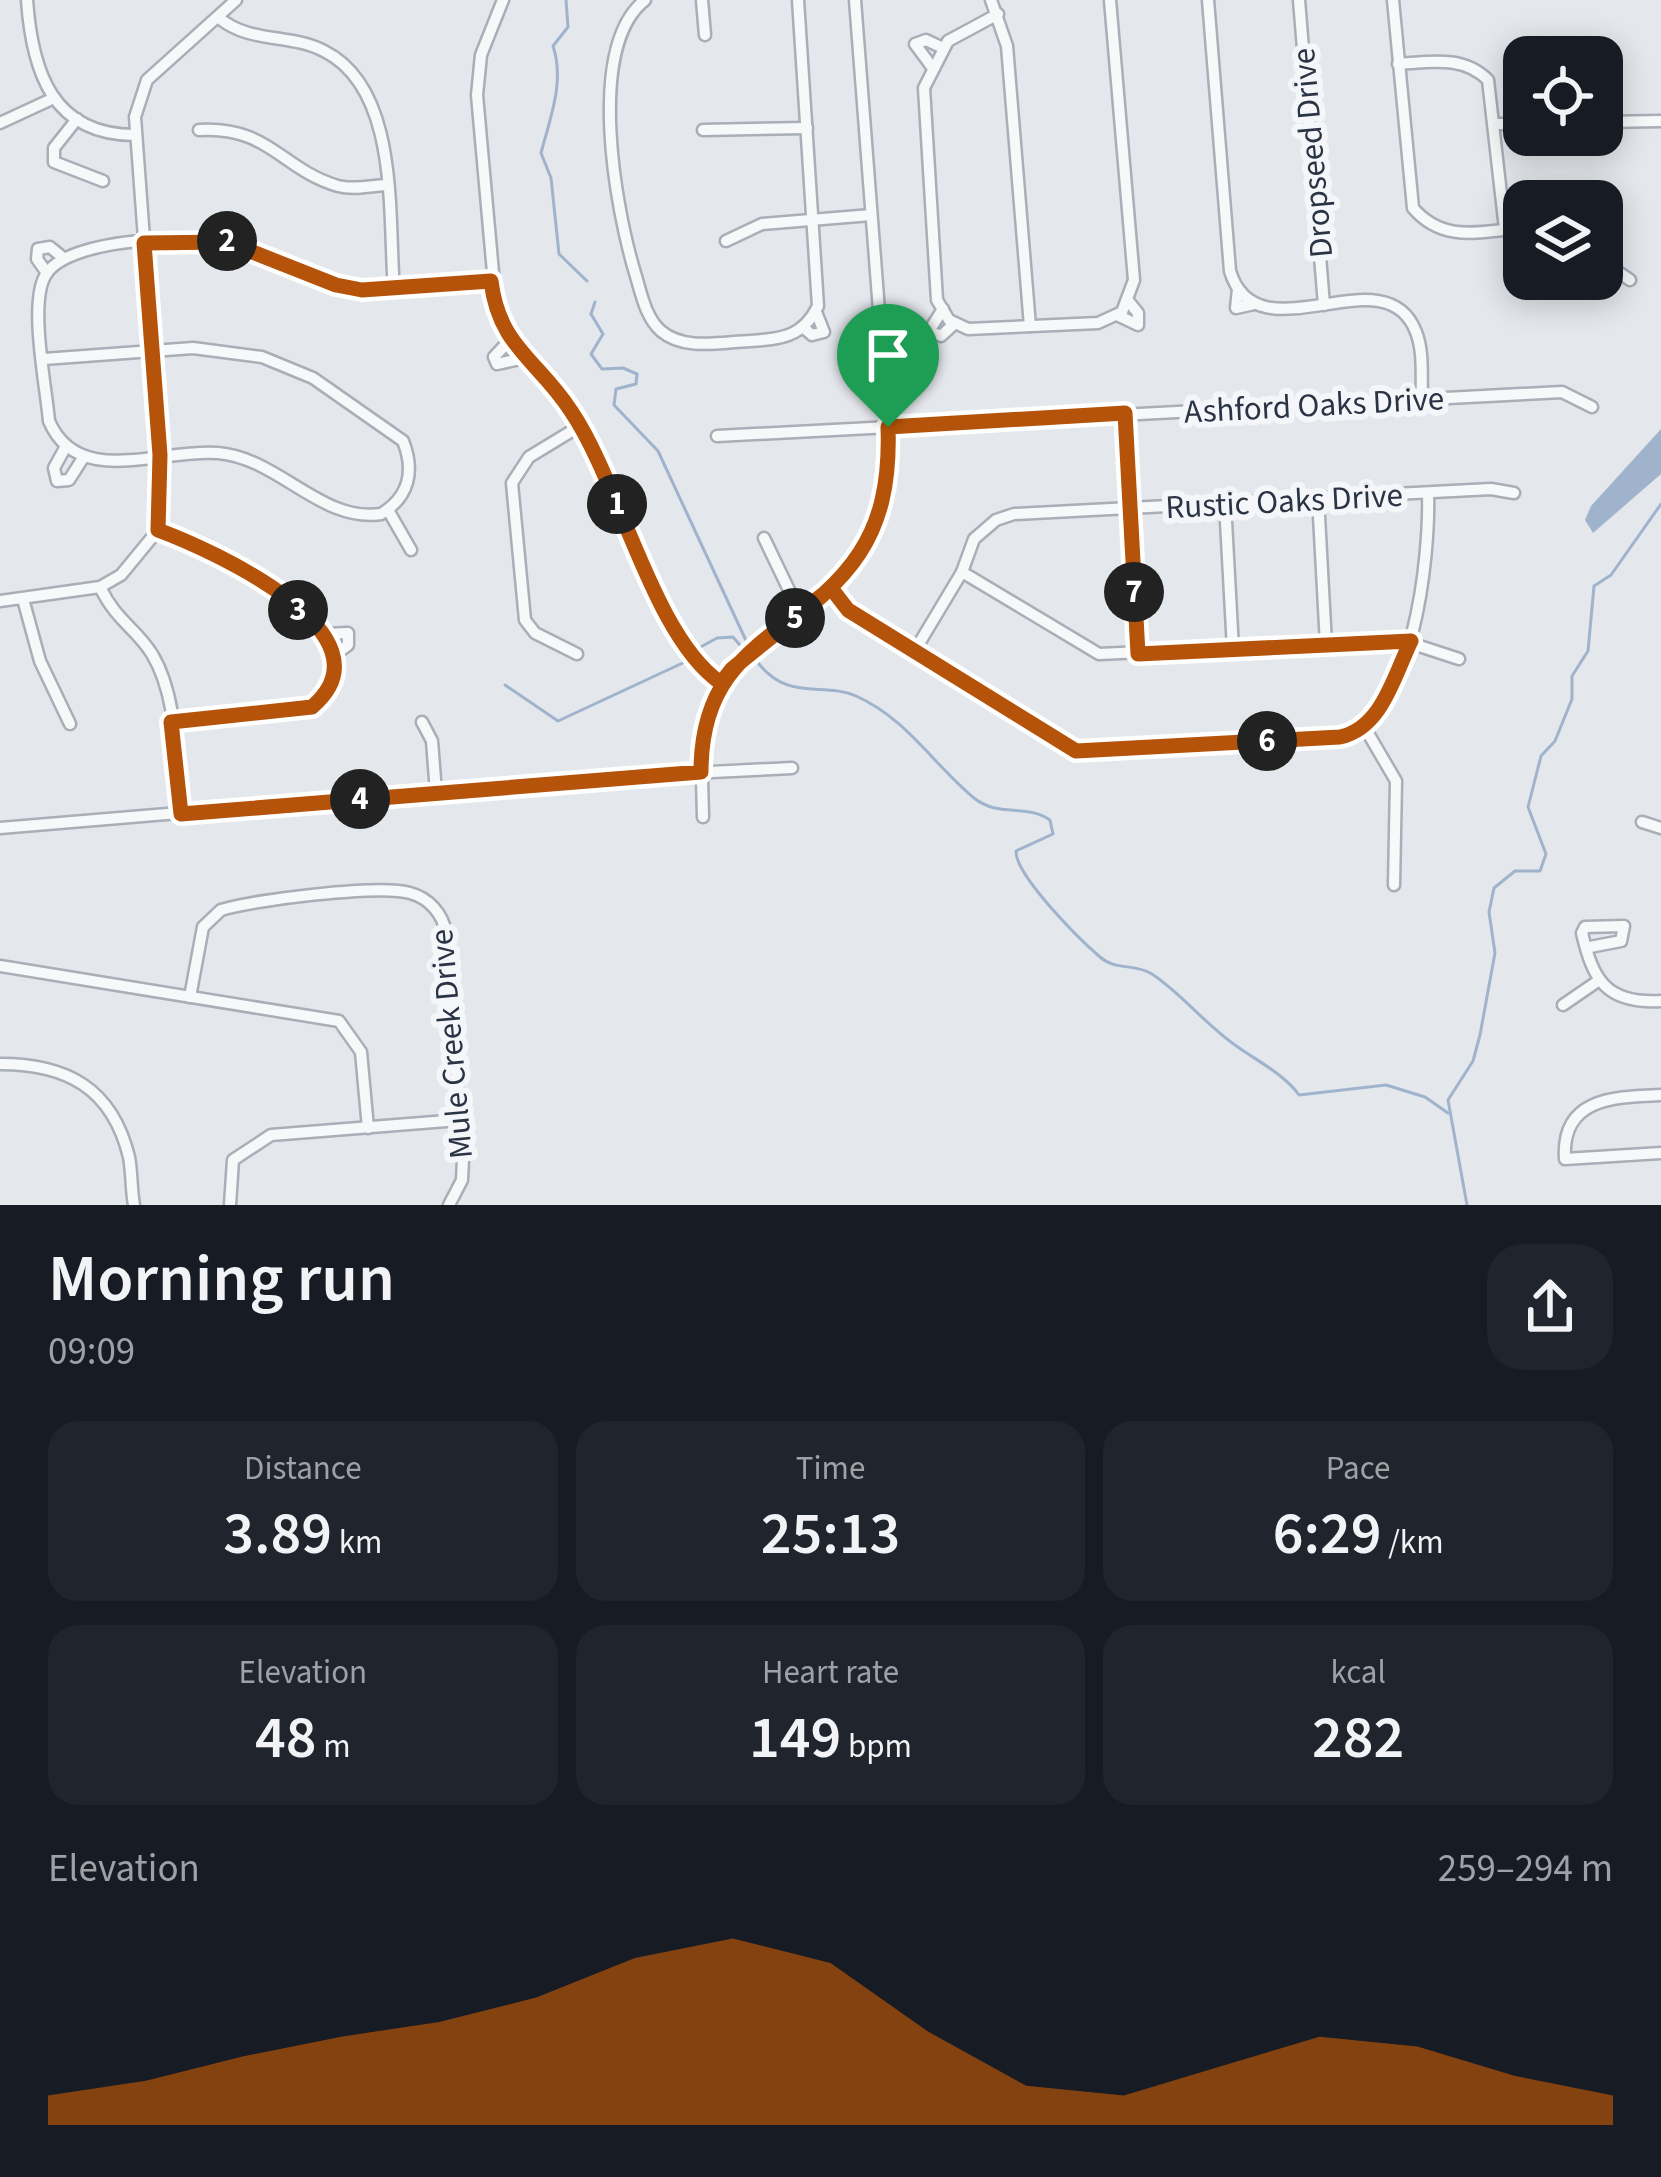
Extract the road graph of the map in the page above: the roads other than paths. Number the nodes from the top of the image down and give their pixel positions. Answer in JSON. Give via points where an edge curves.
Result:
{"nodes":[{"id":1,"x":27,"y":0,"type":"edge"},
{"id":2,"x":236,"y":0,"type":"edge"},
{"id":3,"x":503,"y":0,"type":"edge"},
{"id":4,"x":645,"y":0,"type":"edge"},
{"id":5,"x":702,"y":0,"type":"edge"},
{"id":6,"x":798,"y":0,"type":"edge"},
{"id":7,"x":855,"y":0,"type":"edge"},
{"id":8,"x":991,"y":0,"type":"edge"},
{"id":9,"x":1110,"y":0,"type":"edge"},
{"id":10,"x":1208,"y":0,"type":"edge"},
{"id":11,"x":1299,"y":0,"type":"edge"},
{"id":12,"x":1393,"y":0,"type":"edge"},
{"id":13,"x":998,"y":14,"type":"junction"},
{"id":14,"x":219,"y":18,"type":"junction"},
{"id":15,"x":705,"y":35,"type":"dead end"},
{"id":16,"x":943,"y":48,"type":"junction"},
{"id":17,"x":1398,"y":64,"type":"junction"},
{"id":18,"x":932,"y":67,"type":"junction"},
{"id":19,"x":54,"y":98,"type":"junction"},
{"id":20,"x":77,"y":119,"type":"junction"},
{"id":21,"x":1661,"y":121,"type":"edge"},
{"id":22,"x":1623,"y":122,"type":"edge"},
{"id":23,"x":0,"y":123,"type":"edge"},
{"id":24,"x":1497,"y":124,"type":"junction"},
{"id":25,"x":1503,"y":124,"type":"edge"},
{"id":26,"x":807,"y":128,"type":"junction"},
{"id":27,"x":199,"y":130,"type":"dead end"},
{"id":28,"x":703,"y":130,"type":"dead end"},
{"id":29,"x":135,"y":135,"type":"junction"},
{"id":30,"x":103,"y":181,"type":"dead end"},
{"id":31,"x":386,"y":185,"type":"junction"},
{"id":32,"x":1503,"y":204,"type":"edge"},
{"id":33,"x":871,"y":215,"type":"junction"},
{"id":34,"x":815,"y":220,"type":"junction"},
{"id":35,"x":1503,"y":230,"type":"edge"},
{"id":36,"x":726,"y":241,"type":"dead end"},
{"id":37,"x":144,"y":243,"type":"junction"},
{"id":38,"x":62,"y":256,"type":"junction"},
{"id":39,"x":47,"y":273,"type":"junction"},
{"id":40,"x":1623,"y":275,"type":"edge"},
{"id":41,"x":1630,"y":280,"type":"dead end"},
{"id":42,"x":491,"y":281,"type":"junction"},
{"id":43,"x":394,"y":290,"type":"junction"},
{"id":44,"x":1130,"y":302,"type":"junction"},
{"id":45,"x":1324,"y":305,"type":"junction"},
{"id":46,"x":943,"y":309,"type":"junction"},
{"id":47,"x":1117,"y":315,"type":"junction"},
{"id":48,"x":954,"y":324,"type":"junction"},
{"id":49,"x":1030,"y":326,"type":"junction"},
{"id":50,"x":509,"y":341,"type":"junction"},
{"id":51,"x":152,"y":350,"type":"junction"},
{"id":52,"x":525,"y":358,"type":"junction"},
{"id":53,"x":44,"y":359,"type":"junction"},
{"id":54,"x":1422,"y":398,"type":"junction"},
{"id":55,"x":1592,"y":407,"type":"dead end"},
{"id":56,"x":1125,"y":413,"type":"junction"},
{"id":57,"x":580,"y":426,"type":"junction"},
{"id":58,"x":888,"y":427,"type":"junction"},
{"id":59,"x":717,"y":436,"type":"dead end"},
{"id":60,"x":65,"y":448,"type":"junction"},
{"id":61,"x":160,"y":455,"type":"junction"},
{"id":62,"x":83,"y":458,"type":"junction"},
{"id":63,"x":1429,"y":493,"type":"junction"},
{"id":64,"x":1514,"y":493,"type":"dead end"},
{"id":65,"x":1318,"y":498,"type":"junction"},
{"id":66,"x":1225,"y":503,"type":"junction"},
{"id":67,"x":1130,"y":508,"type":"junction"},
{"id":68,"x":388,"y":510,"type":"junction"},
{"id":69,"x":158,"y":530,"type":"junction"},
{"id":70,"x":764,"y":538,"type":"dead end"},
{"id":71,"x":410,"y":550,"type":"dead end"},
{"id":72,"x":962,"y":572,"type":"junction"},
{"id":73,"x":100,"y":587,"type":"junction"},
{"id":74,"x":831,"y":588,"type":"junction"},
{"id":75,"x":22,"y":598,"type":"junction"},
{"id":76,"x":0,"y":601,"type":"edge"},
{"id":77,"x":800,"y":614,"type":"junction"},
{"id":78,"x":1411,"y":641,"type":"junction"},
{"id":79,"x":1326,"y":644,"type":"junction"},
{"id":80,"x":1233,"y":649,"type":"junction"},
{"id":81,"x":914,"y":652,"type":"junction"},
{"id":82,"x":577,"y":654,"type":"dead end"},
{"id":83,"x":1138,"y":654,"type":"junction"},
{"id":84,"x":1459,"y":659,"type":"dead end"},
{"id":85,"x":721,"y":683,"type":"junction"},
{"id":86,"x":171,"y":722,"type":"junction"},
{"id":87,"x":422,"y":722,"type":"dead end"},
{"id":88,"x":70,"y":724,"type":"dead end"},
{"id":89,"x":1365,"y":728,"type":"junction"},
{"id":90,"x":792,"y":768,"type":"dead end"},
{"id":91,"x":701,"y":772,"type":"junction"},
{"id":92,"x":436,"y":792,"type":"junction"},
{"id":93,"x":181,"y":814,"type":"junction"},
{"id":94,"x":703,"y":818,"type":"dead end"},
{"id":95,"x":1642,"y":822,"type":"dead end"},
{"id":96,"x":1661,"y":828,"type":"edge"},
{"id":97,"x":0,"y":829,"type":"edge"},
{"id":98,"x":1394,"y":885,"type":"dead end"},
{"id":99,"x":1590,"y":947,"type":"dead end"},
{"id":100,"x":0,"y":966,"type":"edge"},
{"id":101,"x":1598,"y":981,"type":"junction"},
{"id":102,"x":190,"y":997,"type":"junction"},
{"id":103,"x":1661,"y":1001,"type":"edge"},
{"id":104,"x":1564,"y":1005,"type":"dead end"},
{"id":105,"x":0,"y":1064,"type":"edge"},
{"id":106,"x":1661,"y":1095,"type":"edge"},
{"id":107,"x":460,"y":1120,"type":"junction"},
{"id":108,"x":368,"y":1128,"type":"junction"},
{"id":109,"x":1661,"y":1153,"type":"edge"},
{"id":110,"x":134,"y":1205,"type":"edge"},
{"id":111,"x":230,"y":1205,"type":"edge"},
{"id":112,"x":449,"y":1205,"type":"edge"}],
"edges":[{"from":1,"to":19,"type":"street","via":[[33,59]]},
{"from":2,"to":14,"type":"street"},
{"from":3,"to":42,"type":"street","via":[[477,95]]},
{"from":4,"to":34,"type":"street","via":[[621,39],[610,152],[620,227],[660,331],[683,343],[776,339],[804,328],[820,285]]},
{"from":5,"to":15,"type":"street"},
{"from":6,"to":26,"type":"street"},
{"from":7,"to":33,"type":"street"},
{"from":8,"to":13,"type":"street"},
{"from":9,"to":44,"type":"street"},
{"from":10,"to":45,"type":"street","via":[[1230,271],[1238,290],[1270,310]]},
{"from":11,"to":45,"type":"street","name":"Dropseed Drive"},
{"from":12,"to":17,"type":"street"},
{"from":13,"to":16,"type":"street"},
{"from":13,"to":49,"type":"street"},
{"from":14,"to":29,"type":"street","via":[[147,80]]},
{"from":14,"to":31,"type":"street","via":[[246,35],[324,51],[358,79],[379,118]]},
{"from":16,"to":18,"type":"street"},
{"from":16,"to":18,"type":"street","via":[[915,44]]},
{"from":17,"to":24,"type":"street","via":[[1447,61],[1478,71],[1494,95]]},
{"from":17,"to":35,"type":"street","via":[[1413,208],[1444,232]]},
{"from":18,"to":46,"type":"street","via":[[921,106]]},
{"from":19,"to":20,"type":"street"},
{"from":19,"to":23,"type":"street"},
{"from":20,"to":29,"type":"street","via":[[110,135]]},
{"from":20,"to":30,"type":"street","via":[[51,154]]},
{"from":21,"to":22,"type":"street"},
{"from":24,"to":25,"type":"street"},
{"from":24,"to":32,"type":"street"},
{"from":26,"to":28,"type":"street"},
{"from":26,"to":34,"type":"street"},
{"from":27,"to":31,"type":"street","via":[[228,128],[262,139],[339,186]]},
{"from":29,"to":37,"type":"street"},
{"from":31,"to":43,"type":"street"},
{"from":33,"to":34,"type":"street"},
{"from":33,"to":58,"type":"street"},
{"from":34,"to":36,"type":"street","via":[[754,226]]},
{"from":37,"to":38,"type":"street"},
{"from":37,"to":43,"type":"street","via":[[227,242],[336,285]]},
{"from":37,"to":51,"type":"street"},
{"from":38,"to":39,"type":"street"},
{"from":38,"to":39,"type":"street","via":[[38,249]]},
{"from":39,"to":53,"type":"street","via":[[39,304]]},
{"from":40,"to":41,"type":"street"},
{"from":42,"to":43,"type":"street"},
{"from":42,"to":50,"type":"street"},
{"from":44,"to":47,"type":"street"},
{"from":44,"to":47,"type":"street","via":[[1138,325]]},
{"from":45,"to":54,"type":"street","via":[[1383,302],[1405,315],[1418,335]]},
{"from":46,"to":48,"type":"street"},
{"from":46,"to":48,"type":"street","via":[[929,332],[940,336]]},
{"from":47,"to":49,"type":"street"},
{"from":48,"to":49,"type":"street"},
{"from":50,"to":52,"type":"street"},
{"from":50,"to":52,"type":"street","via":[[497,364]]},
{"from":51,"to":53,"type":"street"},
{"from":51,"to":61,"type":"street"},
{"from":51,"to":68,"type":"street","via":[[262,357],[313,378],[394,430],[410,468],[408,485]]},
{"from":52,"to":57,"type":"street"},
{"from":53,"to":60,"type":"street","via":[[49,421]]},
{"from":54,"to":55,"type":"street","name":"Ashford Oaks Drive","via":[[1562,392]]},
{"from":54,"to":56,"type":"street","name":"Ashford Oaks Drive"},
{"from":56,"to":58,"type":"street","name":"Ashford Oaks Drive"},
{"from":56,"to":67,"type":"street"},
{"from":57,"to":82,"type":"street","via":[[529,457],[511,490],[525,620]]},
{"from":57,"to":85,"type":"street","via":[[687,652]]},
{"from":58,"to":59,"type":"street","name":"Ashford Oaks Drive"},
{"from":58,"to":74,"type":"street","via":[[884,504],[854,565]]},
{"from":60,"to":62,"type":"street"},
{"from":60,"to":62,"type":"street","via":[[57,481],[69,480]]},
{"from":61,"to":62,"type":"street"},
{"from":61,"to":68,"type":"street","via":[[242,457],[340,512],[365,517]]},
{"from":61,"to":69,"type":"street"},
{"from":63,"to":64,"type":"street","name":"Rustic Oaks Drive"},
{"from":63,"to":65,"type":"street","name":"Rustic Oaks Drive"},
{"from":63,"to":78,"type":"street"},
{"from":65,"to":66,"type":"street","name":"Rustic Oaks Drive"},
{"from":65,"to":79,"type":"street"},
{"from":66,"to":67,"type":"street","name":"Rustic Oaks Drive"},
{"from":66,"to":80,"type":"street"},
{"from":67,"to":72,"type":"street","name":"Rustic Oaks Drive","via":[[996,520],[974,539]]},
{"from":67,"to":83,"type":"street"},
{"from":68,"to":71,"type":"street"},
{"from":69,"to":73,"type":"street"},
{"from":69,"to":86,"type":"street","via":[[223,554],[326,634],[336,654],[332,683],[312,707]]},
{"from":70,"to":77,"type":"street"},
{"from":72,"to":81,"type":"street","name":"Rustic Oaks Drive"},
{"from":72,"to":83,"type":"street","via":[[1089,652]]},
{"from":73,"to":75,"type":"street"},
{"from":73,"to":86,"type":"street","via":[[116,620],[149,650]]},
{"from":74,"to":77,"type":"street"},
{"from":74,"to":81,"type":"street","via":[[848,610]]},
{"from":75,"to":76,"type":"street"},
{"from":75,"to":88,"type":"street"},
{"from":77,"to":85,"type":"street"},
{"from":78,"to":79,"type":"street"},
{"from":78,"to":84,"type":"street"},
{"from":78,"to":89,"type":"street"},
{"from":79,"to":80,"type":"street"},
{"from":80,"to":83,"type":"street"},
{"from":81,"to":89,"type":"street","via":[[1076,751],[1340,737]]},
{"from":85,"to":91,"type":"street","via":[[703,728]]},
{"from":86,"to":93,"type":"street"},
{"from":87,"to":92,"type":"street"},
{"from":89,"to":98,"type":"street","via":[[1396,781]]},
{"from":90,"to":91,"type":"street"},
{"from":91,"to":92,"type":"street"},
{"from":91,"to":94,"type":"street"},
{"from":92,"to":93,"type":"street"},
{"from":93,"to":97,"type":"street"},
{"from":95,"to":96,"type":"street"},
{"from":99,"to":101,"type":"street"},
{"from":100,"to":102,"type":"street"},
{"from":101,"to":103,"type":"street","via":[[1619,999]]},
{"from":101,"to":104,"type":"street"},
{"from":102,"to":107,"type":"street","name":"Mule Creek Drive","via":[[203,927],[221,910],[387,890],[426,900],[444,920]]},
{"from":102,"to":108,"type":"street","via":[[339,1022],[362,1052]]},
{"from":105,"to":110,"type":"street","via":[[58,1070],[96,1093],[129,1159]]},
{"from":106,"to":109,"type":"street","via":[[1594,1101],[1569,1125],[1564,1159]]},
{"from":107,"to":108,"type":"street"},
{"from":107,"to":112,"type":"street","name":"Mule Creek Drive","via":[[463,1180]]},
{"from":108,"to":111,"type":"street","via":[[260,1139],[233,1160]]}]}
